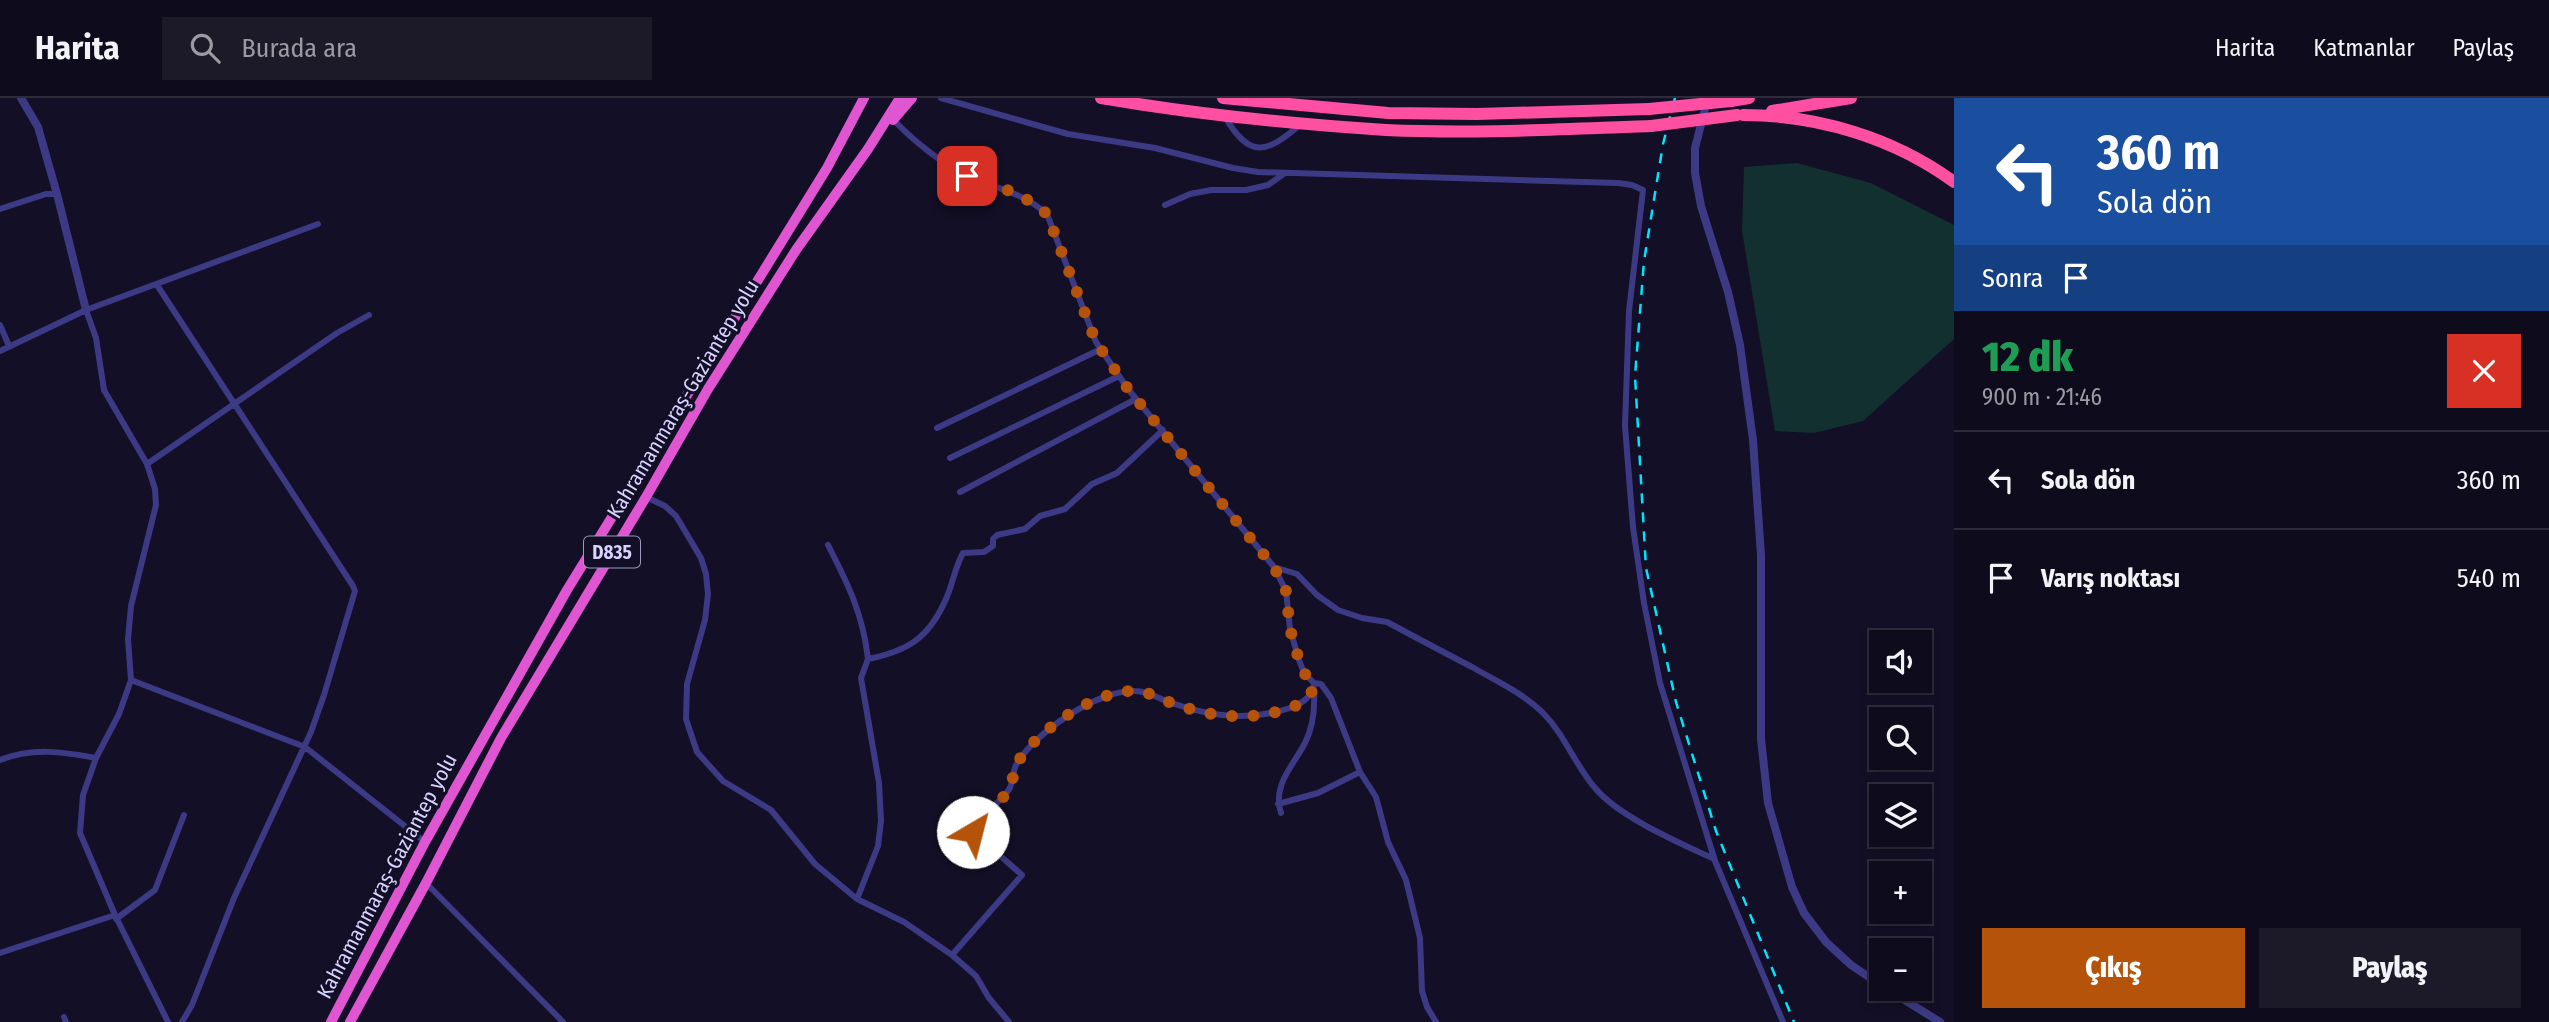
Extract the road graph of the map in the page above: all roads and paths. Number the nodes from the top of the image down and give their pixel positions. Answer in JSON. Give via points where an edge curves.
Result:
{"nodes":[{"id":1,"x":21,"y":98,"type":"edge"},
{"id":2,"x":864,"y":98,"type":"edge"},
{"id":3,"x":900,"y":98,"type":"edge"},
{"id":4,"x":912,"y":98,"type":"edge"},
{"id":5,"x":942,"y":98,"type":"edge"},
{"id":6,"x":1101,"y":98,"type":"edge"},
{"id":7,"x":1223,"y":98,"type":"edge"},
{"id":8,"x":1708,"y":98,"type":"edge"},
{"id":9,"x":1749,"y":98,"type":"edge"},
{"id":10,"x":1851,"y":98,"type":"edge"},
{"id":11,"x":1223,"y":115,"type":"junction"},
{"id":12,"x":1740,"y":115,"type":"junction"},
{"id":13,"x":893,"y":119,"type":"junction"},
{"id":14,"x":1302,"y":123,"type":"junction"},
{"id":15,"x":868,"y":149,"type":"junction"},
{"id":16,"x":1287,"y":172,"type":"junction"},
{"id":17,"x":1954,"y":182,"type":"edge"},
{"id":18,"x":57,"y":194,"type":"junction"},
{"id":19,"x":1165,"y":205,"type":"dead end"},
{"id":20,"x":0,"y":209,"type":"edge"},
{"id":21,"x":318,"y":224,"type":"dead end"},
{"id":22,"x":157,"y":285,"type":"junction"},
{"id":23,"x":86,"y":310,"type":"junction"},
{"id":24,"x":369,"y":315,"type":"dead end"},
{"id":25,"x":0,"y":326,"type":"edge"},
{"id":26,"x":9,"y":346,"type":"junction"},
{"id":27,"x":1101,"y":349,"type":"junction"},
{"id":28,"x":0,"y":351,"type":"edge"},
{"id":29,"x":1119,"y":376,"type":"junction"},
{"id":30,"x":1136,"y":399,"type":"junction"},
{"id":31,"x":236,"y":403,"type":"junction"},
{"id":32,"x":937,"y":428,"type":"dead end"},
{"id":33,"x":1163,"y":430,"type":"junction"},
{"id":34,"x":950,"y":458,"type":"dead end"},
{"id":35,"x":147,"y":464,"type":"junction"},
{"id":36,"x":960,"y":492,"type":"dead end"},
{"id":37,"x":646,"y":497,"type":"junction"},
{"id":38,"x":828,"y":545,"type":"dead end"},
{"id":39,"x":1274,"y":567,"type":"junction"},
{"id":40,"x":868,"y":659,"type":"junction"},
{"id":41,"x":131,"y":680,"type":"junction"},
{"id":42,"x":1314,"y":687,"type":"junction"},
{"id":43,"x":305,"y":747,"type":"junction"},
{"id":44,"x":96,"y":758,"type":"junction"},
{"id":45,"x":0,"y":760,"type":"edge"},
{"id":46,"x":1360,"y":772,"type":"junction"},
{"id":47,"x":1278,"y":804,"type":"junction"},
{"id":48,"x":1281,"y":813,"type":"dead end"},
{"id":49,"x":184,"y":815,"type":"dead end"},
{"id":50,"x":425,"y":842,"type":"junction"},
{"id":51,"x":1714,"y":859,"type":"junction"},
{"id":52,"x":426,"y":883,"type":"junction"},
{"id":53,"x":856,"y":899,"type":"junction"},
{"id":54,"x":115,"y":917,"type":"junction"},
{"id":55,"x":0,"y":953,"type":"edge"},
{"id":56,"x":952,"y":955,"type":"junction"},
{"id":57,"x":1869,"y":977,"type":"edge"},
{"id":58,"x":1906,"y":1001,"type":"edge"},
{"id":59,"x":169,"y":1022,"type":"edge"},
{"id":60,"x":182,"y":1022,"type":"edge"},
{"id":61,"x":331,"y":1022,"type":"edge"},
{"id":62,"x":350,"y":1022,"type":"edge"},
{"id":63,"x":563,"y":1022,"type":"edge"},
{"id":64,"x":1009,"y":1022,"type":"edge"},
{"id":65,"x":1436,"y":1022,"type":"edge"},
{"id":66,"x":1783,"y":1022,"type":"edge"},
{"id":67,"x":1940,"y":1022,"type":"edge"}],
"edges":[{"from":1,"to":18,"type":"street","via":[[37,127]]},
{"from":2,"to":50,"type":"highway","name":"Kahramanmaraş-Gaziantep yolu","number":"D835","via":[[827,168],[567,590]]},
{"from":3,"to":15,"type":"highway","name":"Kahramanmaraş-Gaziantep yolu","number":"D835"},
{"from":4,"to":13,"type":"highway"},
{"from":5,"to":16,"type":"street","via":[[1068,134],[1155,148],[1233,169]]},
{"from":6,"to":11,"type":"highway"},
{"from":7,"to":9,"type":"highway","bridge":true,"via":[[1401,113],[1477,114],[1649,109]]},
{"from":8,"to":57,"type":"street","via":[[1695,148],[1695,173],[1740,345],[1753,440],[1761,555],[1761,739],[1768,803],[1804,913],[1826,942]]},
{"from":10,"to":12,"type":"highway"},
{"from":11,"to":14,"type":"highway"},
{"from":11,"to":14,"type":"street","via":[[1237,137],[1255,148],[1269,147]]},
{"from":12,"to":14,"type":"highway","bridge":true,"via":[[1651,126],[1478,131]]},
{"from":12,"to":17,"type":"highway","via":[[1796,118],[1871,138],[1907,152]]},
{"from":13,"to":15,"type":"highway"},
{"from":13,"to":27,"type":"street","via":[[967,176],[1033,202],[1047,214]]},
{"from":15,"to":37,"type":"highway","name":"Kahramanmaraş-Gaziantep yolu","number":"D835","via":[[733,347]]},
{"from":16,"to":19,"type":"street","via":[[1268,185],[1190,194]]},
{"from":16,"to":51,"type":"street","via":[[1618,183],[1643,190],[1629,311],[1625,426],[1633,527],[1660,683]]},
{"from":18,"to":20,"type":"street"},
{"from":18,"to":23,"type":"street"},
{"from":21,"to":22,"type":"street"},
{"from":22,"to":23,"type":"street"},
{"from":22,"to":31,"type":"street"},
{"from":23,"to":26,"type":"street"},
{"from":23,"to":35,"type":"street","via":[[96,338],[104,390]]},
{"from":24,"to":31,"type":"street"},
{"from":25,"to":26,"type":"street"},
{"from":26,"to":28,"type":"street"},
{"from":27,"to":29,"type":"street"},
{"from":27,"to":32,"type":"street"},
{"from":29,"to":30,"type":"street"},
{"from":29,"to":34,"type":"street"},
{"from":30,"to":33,"type":"street"},
{"from":30,"to":36,"type":"street"},
{"from":31,"to":35,"type":"street"},
{"from":31,"to":43,"type":"street","via":[[355,591]]},
{"from":33,"to":39,"type":"street"},
{"from":33,"to":40,"type":"street","via":[[1117,473],[1092,484],[1065,509],[1040,516],[1025,529],[997,535],[993,546],[984,552],[963,553],[946,598],[912,645]]},
{"from":35,"to":41,"type":"street","via":[[156,505],[131,607]]},
{"from":37,"to":52,"type":"highway","name":"Kahramanmaraş-Gaziantep yolu","number":"D835","via":[[500,738]]},
{"from":37,"to":53,"type":"street","via":[[676,516],[706,574],[705,620],[687,684],[685,719],[697,752],[723,781],[771,810],[816,864]]},
{"from":38,"to":40,"type":"street","via":[[865,629]]},
{"from":39,"to":42,"type":"street","via":[[1286,591],[1299,660]]},
{"from":39,"to":51,"type":"street","via":[[1297,574],[1338,610],[1387,622],[1522,695],[1544,714],[1598,792],[1676,842]]},
{"from":40,"to":53,"type":"street","via":[[862,678],[881,821],[877,846]]},
{"from":41,"to":43,"type":"street"},
{"from":41,"to":44,"type":"street"},
{"from":42,"to":46,"type":"street","via":[[1321,684],[1331,698]]},
{"from":42,"to":47,"type":"street","via":[[1315,708],[1306,742],[1281,782]]},
{"from":42,"to":56,"type":"street","via":[[1302,704],[1267,715],[1212,715],[1134,691],[1102,697],[1067,716],[1040,737],[1016,766],[1008,792],[974,824],[973,832],[1022,875]]},
{"from":43,"to":50,"type":"street"},
{"from":43,"to":60,"type":"street"},
{"from":44,"to":45,"type":"street","via":[[57,751],[14,754]]},
{"from":44,"to":54,"type":"street","via":[[83,795],[80,833]]},
{"from":46,"to":47,"type":"street","via":[[1318,793]]},
{"from":46,"to":65,"type":"street","via":[[1376,797],[1388,842],[1406,880],[1420,938],[1422,991]]},
{"from":47,"to":48,"type":"street"},
{"from":49,"to":54,"type":"street","via":[[155,890]]},
{"from":50,"to":61,"type":"highway","name":"Kahramanmaraş-Gaziantep yolu","number":"D835"},
{"from":51,"to":66,"type":"street"},
{"from":52,"to":62,"type":"highway","name":"Kahramanmaraş-Gaziantep yolu","number":"D835"},
{"from":52,"to":63,"type":"street"},
{"from":53,"to":56,"type":"street","via":[[904,922]]},
{"from":54,"to":55,"type":"street"},
{"from":54,"to":59,"type":"street"},
{"from":56,"to":64,"type":"street","via":[[976,976]]},
{"from":58,"to":67,"type":"street"}]}
